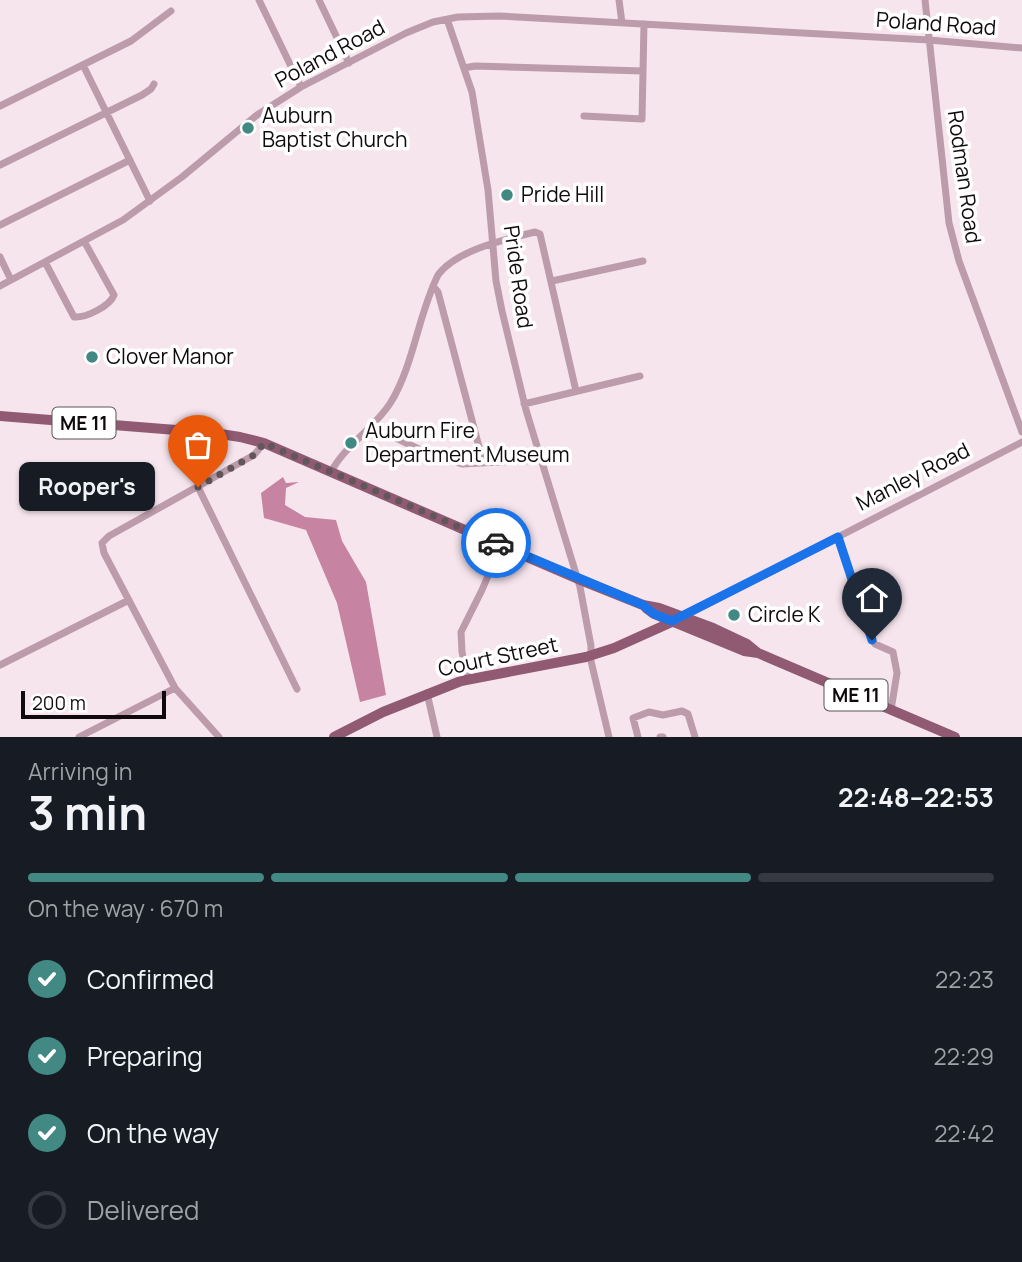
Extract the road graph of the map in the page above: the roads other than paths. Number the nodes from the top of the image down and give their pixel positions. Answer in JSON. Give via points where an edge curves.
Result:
{"nodes":[{"id":1,"x":258,"y":0,"type":"edge"},
{"id":2,"x":319,"y":0,"type":"edge"},
{"id":3,"x":619,"y":0,"type":"edge"},
{"id":4,"x":925,"y":0,"type":"edge"},
{"id":5,"x":172,"y":11,"type":"dead end"},
{"id":6,"x":447,"y":19,"type":"junction"},
{"id":7,"x":622,"y":23,"type":"junction"},
{"id":8,"x":645,"y":24,"type":"junction"},
{"id":9,"x":929,"y":40,"type":"junction"},
{"id":10,"x":1022,"y":48,"type":"edge"},
{"id":11,"x":349,"y":63,"type":"junction"},
{"id":12,"x":83,"y":65,"type":"junction"},
{"id":13,"x":464,"y":68,"type":"junction"},
{"id":14,"x":643,"y":71,"type":"junction"},
{"id":15,"x":154,"y":84,"type":"dead end"},
{"id":16,"x":301,"y":88,"type":"junction"},
{"id":17,"x":0,"y":106,"type":"edge"},
{"id":18,"x":106,"y":113,"type":"junction"},
{"id":19,"x":584,"y":116,"type":"dead end"},
{"id":20,"x":130,"y":160,"type":"junction"},
{"id":21,"x":0,"y":165,"type":"edge"},
{"id":22,"x":150,"y":201,"type":"junction"},
{"id":23,"x":0,"y":225,"type":"edge"},
{"id":24,"x":84,"y":241,"type":"junction"},
{"id":25,"x":494,"y":242,"type":"junction"},
{"id":26,"x":0,"y":257,"type":"edge"},
{"id":27,"x":643,"y":261,"type":"dead end"},
{"id":28,"x":45,"y":262,"type":"junction"},
{"id":29,"x":11,"y":280,"type":"junction"},
{"id":30,"x":552,"y":281,"type":"junction"},
{"id":31,"x":0,"y":286,"type":"edge"},
{"id":32,"x":433,"y":286,"type":"junction"},
{"id":33,"x":640,"y":376,"type":"dead end"},
{"id":34,"x":576,"y":391,"type":"junction"},
{"id":35,"x":524,"y":404,"type":"junction"},
{"id":36,"x":0,"y":416,"type":"edge"},
{"id":37,"x":371,"y":426,"type":"junction"},
{"id":38,"x":1022,"y":432,"type":"edge"},
{"id":39,"x":1022,"y":442,"type":"edge"},
{"id":40,"x":264,"y":443,"type":"junction"},
{"id":41,"x":542,"y":460,"type":"junction"},
{"id":42,"x":483,"y":463,"type":"junction"},
{"id":43,"x":331,"y":472,"type":"junction"},
{"id":44,"x":198,"y":487,"type":"junction"},
{"id":45,"x":838,"y":537,"type":"junction"},
{"id":46,"x":500,"y":545,"type":"junction"},
{"id":47,"x":578,"y":579,"type":"junction"},
{"id":48,"x":130,"y":600,"type":"junction"},
{"id":49,"x":643,"y":605,"type":"junction"},
{"id":50,"x":683,"y":617,"type":"junction"},
{"id":51,"x":672,"y":621,"type":"junction"},
{"id":52,"x":758,"y":653,"type":"junction"},
{"id":53,"x":591,"y":656,"type":"junction"},
{"id":54,"x":0,"y":665,"type":"edge"},
{"id":55,"x":468,"y":679,"type":"junction"},
{"id":56,"x":175,"y":688,"type":"junction"},
{"id":57,"x":297,"y":689,"type":"dead end"},
{"id":58,"x":427,"y":693,"type":"junction"},
{"id":59,"x":891,"y":710,"type":"junction"},
{"id":60,"x":79,"y":737,"type":"edge"},
{"id":61,"x":219,"y":737,"type":"edge"},
{"id":62,"x":334,"y":737,"type":"edge"},
{"id":63,"x":437,"y":737,"type":"edge"},
{"id":64,"x":608,"y":737,"type":"edge"},
{"id":65,"x":638,"y":737,"type":"edge"},
{"id":66,"x":695,"y":737,"type":"edge"},
{"id":67,"x":955,"y":737,"type":"edge"}],
"edges":[{"from":1,"to":16,"type":"street"},
{"from":2,"to":11,"type":"street"},
{"from":3,"to":7,"type":"street"},
{"from":4,"to":9,"type":"street","name":"Rodman Road"},
{"from":5,"to":12,"type":"street","via":[[141,35]]},
{"from":6,"to":7,"type":"street","name":"Poland Road","via":[[499,16]]},
{"from":6,"to":11,"type":"street","name":"Poland Road","via":[[420,27]]},
{"from":6,"to":13,"type":"street","name":"Pride Road"},
{"from":7,"to":8,"type":"street","name":"Poland Road"},
{"from":8,"to":9,"type":"street","name":"Poland Road"},
{"from":8,"to":14,"type":"street"},
{"from":9,"to":10,"type":"street","name":"Poland Road"},
{"from":9,"to":38,"type":"street","name":"Rodman Road","via":[[949,223]]},
{"from":11,"to":16,"type":"street","name":"Poland Road"},
{"from":12,"to":17,"type":"street"},
{"from":12,"to":18,"type":"street"},
{"from":13,"to":14,"type":"street"},
{"from":13,"to":25,"type":"street","name":"Pride Road","via":[[483,155]]},
{"from":14,"to":19,"type":"street","via":[[642,119]]},
{"from":15,"to":18,"type":"street"},
{"from":16,"to":22,"type":"street","name":"Poland Road","via":[[257,115]]},
{"from":18,"to":20,"type":"street"},
{"from":18,"to":21,"type":"street"},
{"from":20,"to":22,"type":"street"},
{"from":20,"to":23,"type":"street"},
{"from":22,"to":24,"type":"street","name":"Poland Road"},
{"from":24,"to":28,"type":"street","name":"Poland Road"},
{"from":24,"to":28,"type":"street","via":[[114,298],[91,313],[76,318],[70,313]]},
{"from":25,"to":30,"type":"street","via":[[540,234]]},
{"from":25,"to":32,"type":"street","via":[[446,266]]},
{"from":25,"to":35,"type":"street","name":"Pride Road","via":[[499,299]]},
{"from":26,"to":29,"type":"street"},
{"from":27,"to":30,"type":"street"},
{"from":28,"to":29,"type":"street","name":"Poland Road"},
{"from":29,"to":31,"type":"street","name":"Poland Road"},
{"from":30,"to":34,"type":"street"},
{"from":32,"to":37,"type":"street","via":[[400,382]]},
{"from":32,"to":42,"type":"street","via":[[439,292]]},
{"from":33,"to":34,"type":"street"},
{"from":34,"to":35,"type":"street"},
{"from":35,"to":41,"type":"street","name":"Pride Road"},
{"from":36,"to":40,"type":"main road","number":"ME 11","via":[[214,433]]},
{"from":37,"to":42,"type":"street","via":[[438,457],[463,464]]},
{"from":37,"to":43,"type":"street"},
{"from":39,"to":45,"type":"street","name":"Manley Road"},
{"from":40,"to":43,"type":"main road","number":"ME 11"},
{"from":40,"to":44,"type":"street","via":[[254,455]]},
{"from":41,"to":42,"type":"street"},
{"from":41,"to":47,"type":"street","name":"Pride Road"},
{"from":43,"to":46,"type":"main road","number":"ME 11"},
{"from":44,"to":48,"type":"street","via":[[102,543]]},
{"from":44,"to":57,"type":"street"},
{"from":45,"to":50,"type":"street","name":"Manley Road"},
{"from":45,"to":59,"type":"street","via":[[870,636],[875,644],[893,652],[897,673]]},
{"from":46,"to":47,"type":"main road","number":"ME 11"},
{"from":46,"to":55,"type":"street","via":[[461,632]]},
{"from":47,"to":49,"type":"main road","number":"ME 11"},
{"from":47,"to":53,"type":"street","name":"Pride Road"},
{"from":48,"to":54,"type":"street"},
{"from":48,"to":56,"type":"street"},
{"from":49,"to":50,"type":"main road","number":"ME 11"},
{"from":49,"to":51,"type":"main road","number":"ME 11"},
{"from":50,"to":51,"type":"main road","name":"Manley Road"},
{"from":50,"to":52,"type":"main road","number":"ME 11"},
{"from":51,"to":52,"type":"main road","number":"ME 11"},
{"from":51,"to":53,"type":"main road","name":"Court Street"},
{"from":52,"to":59,"type":"main road","number":"ME 11"},
{"from":53,"to":55,"type":"main road","name":"Court Street"},
{"from":53,"to":64,"type":"street","name":"Pride Road"},
{"from":55,"to":58,"type":"main road","name":"Court Street"},
{"from":56,"to":60,"type":"street"},
{"from":56,"to":61,"type":"street"},
{"from":58,"to":62,"type":"main road","name":"Court Street"},
{"from":58,"to":63,"type":"street"},
{"from":59,"to":67,"type":"main road","number":"ME 11"},
{"from":65,"to":66,"type":"street","via":[[633,718],[649,712],[682,711],[688,714]]}]}
